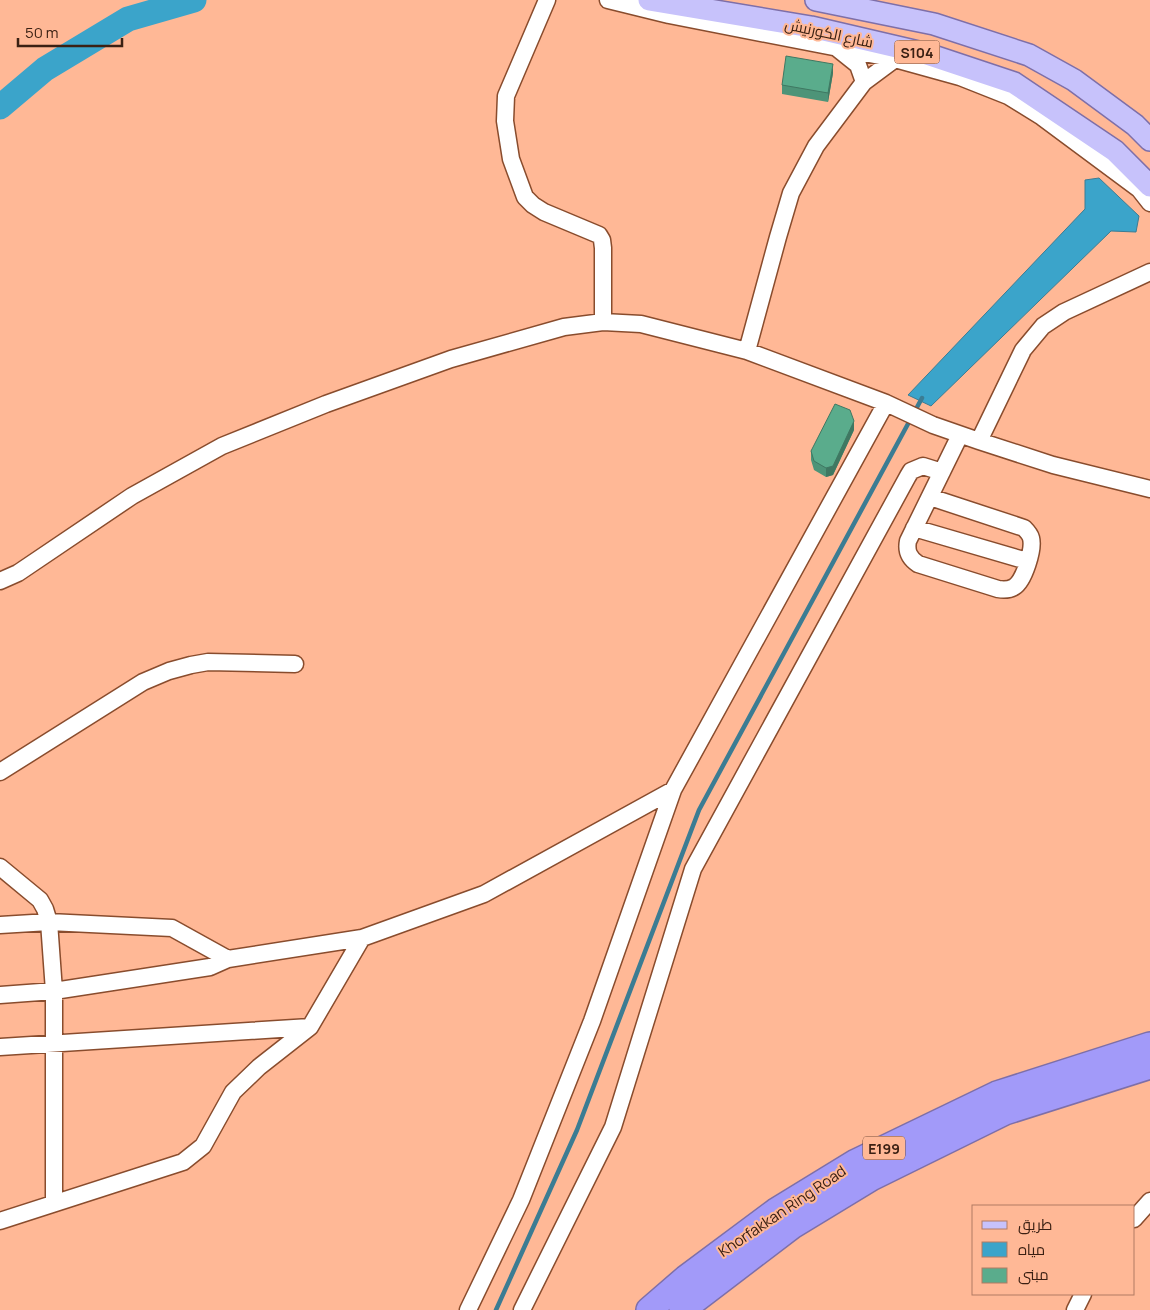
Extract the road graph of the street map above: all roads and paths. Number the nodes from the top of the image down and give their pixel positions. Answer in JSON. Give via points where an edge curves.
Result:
{"nodes":[{"id":1,"x":547,"y":0,"type":"edge"},
{"id":2,"x":608,"y":0,"type":"edge"},
{"id":3,"x":649,"y":0,"type":"edge"},
{"id":4,"x":816,"y":0,"type":"edge"},
{"id":5,"x":725,"y":13,"type":"junction"},
{"id":6,"x":741,"y":30,"type":"junction"},
{"id":7,"x":836,"y":47,"type":"junction"},
{"id":8,"x":934,"y":56,"type":"junction"},
{"id":9,"x":904,"y":62,"type":"junction"},
{"id":10,"x":864,"y":82,"type":"junction"},
{"id":11,"x":1150,"y":140,"type":"edge"},
{"id":12,"x":1150,"y":186,"type":"edge"},
{"id":13,"x":1150,"y":203,"type":"edge"},
{"id":14,"x":1150,"y":272,"type":"edge"},
{"id":15,"x":603,"y":322,"type":"junction"},
{"id":16,"x":747,"y":351,"type":"junction"},
{"id":17,"x":886,"y":403,"type":"junction"},
{"id":18,"x":960,"y":435,"type":"junction"},
{"id":19,"x":979,"y":442,"type":"junction"},
{"id":20,"x":942,"y":472,"type":"junction"},
{"id":21,"x":1150,"y":489,"type":"edge"},
{"id":22,"x":930,"y":497,"type":"junction"},
{"id":23,"x":914,"y":528,"type":"junction"},
{"id":24,"x":1027,"y":561,"type":"junction"},
{"id":25,"x":0,"y":581,"type":"edge"},
{"id":26,"x":295,"y":664,"type":"dead end"},
{"id":27,"x":0,"y":772,"type":"edge"},
{"id":28,"x":673,"y":790,"type":"junction"},
{"id":29,"x":0,"y":867,"type":"edge"},
{"id":30,"x":49,"y":922,"type":"junction"},
{"id":31,"x":0,"y":925,"type":"edge"},
{"id":32,"x":362,"y":938,"type":"junction"},
{"id":33,"x":228,"y":959,"type":"junction"},
{"id":34,"x":54,"y":991,"type":"junction"},
{"id":35,"x":0,"y":995,"type":"edge"},
{"id":36,"x":310,"y":1027,"type":"junction"},
{"id":37,"x":55,"y":1044,"type":"junction"},
{"id":38,"x":1150,"y":1046,"type":"edge"},
{"id":39,"x":0,"y":1047,"type":"edge"},
{"id":40,"x":1150,"y":1066,"type":"edge"},
{"id":41,"x":1150,"y":1201,"type":"edge"},
{"id":42,"x":54,"y":1203,"type":"junction"},
{"id":43,"x":1135,"y":1218,"type":"edge"},
{"id":44,"x":0,"y":1222,"type":"edge"},
{"id":45,"x":1082,"y":1295,"type":"edge"},
{"id":46,"x":468,"y":1310,"type":"edge"},
{"id":47,"x":522,"y":1310,"type":"edge"},
{"id":48,"x":649,"y":1310,"type":"edge"},
{"id":49,"x":682,"y":1310,"type":"edge"},
{"id":50,"x":1075,"y":1310,"type":"edge"}],
"edges":[{"from":1,"to":15,"type":"street","via":[[506,96],[504,121],[511,159],[525,197],[544,212],[599,234],[602,240]]},
{"from":2,"to":6,"type":"street"},
{"from":3,"to":5,"type":"main road","name":"شارع الكورنيش","number":"S104"},
{"from":4,"to":11,"type":"main road","name":"شارع الكورنيش","number":"S104","via":[[934,24],[1029,55],[1074,80]]},
{"from":5,"to":6,"type":"main road"},
{"from":5,"to":8,"type":"main road","name":"شارع الكورنيش","number":"S104","via":[[811,27]]},
{"from":6,"to":7,"type":"street"},
{"from":7,"to":9,"type":"street"},
{"from":7,"to":10,"type":"street","via":[[858,65]]},
{"from":8,"to":9,"type":"main road"},
{"from":8,"to":12,"type":"main road","name":"شارع الكورنيش","number":"S104","via":[[1014,83],[1115,151]]},
{"from":9,"to":10,"type":"street"},
{"from":9,"to":13,"type":"street","via":[[960,77],[1008,96],[1139,189]]},
{"from":10,"to":16,"type":"street","via":[[816,146],[792,193]]},
{"from":14,"to":19,"type":"street","via":[[1064,312],[1043,326],[1023,350]]},
{"from":15,"to":16,"type":"street","via":[[641,324]]},
{"from":15,"to":25,"type":"street","via":[[564,327],[451,359],[222,446],[132,496],[18,573]]},
{"from":16,"to":17,"type":"street"},
{"from":17,"to":18,"type":"street"},
{"from":17,"to":28,"type":"street"},
{"from":18,"to":19,"type":"street"},
{"from":18,"to":20,"type":"street"},
{"from":19,"to":21,"type":"street","via":[[1053,465]]},
{"from":20,"to":22,"type":"street"},
{"from":20,"to":47,"type":"street","via":[[923,466],[911,471],[693,869],[613,1127]]},
{"from":22,"to":23,"type":"street"},
{"from":22,"to":24,"type":"street","via":[[1024,528],[1031,540]]},
{"from":23,"to":24,"type":"street"},
{"from":23,"to":24,"type":"street","via":[[907,546],[913,561],[998,589],[1009,589],[1018,584]]},
{"from":26,"to":27,"type":"street","via":[[208,662],[169,671],[143,682]]},
{"from":28,"to":32,"type":"street","via":[[484,894]]},
{"from":28,"to":46,"type":"street","via":[[589,1030],[521,1200]]},
{"from":29,"to":30,"type":"street","via":[[40,900]]},
{"from":30,"to":31,"type":"street"},
{"from":30,"to":33,"type":"street","via":[[172,928]]},
{"from":30,"to":34,"type":"street"},
{"from":32,"to":33,"type":"street"},
{"from":32,"to":36,"type":"street"},
{"from":33,"to":34,"type":"street","via":[[210,967]]},
{"from":34,"to":35,"type":"street"},
{"from":34,"to":37,"type":"street"},
{"from":36,"to":37,"type":"street"},
{"from":36,"to":42,"type":"street","via":[[233,1092],[203,1146],[195,1154],[183,1162]]},
{"from":37,"to":39,"type":"street"},
{"from":37,"to":42,"type":"street"},
{"from":38,"to":48,"type":"highway","name":"Khorfakkan Ring Road","number":"E199","via":[[997,1094],[856,1162],[776,1211]]},
{"from":40,"to":49,"type":"highway","name":"Khorfakkan Ring Road","number":"E199","via":[[1005,1112],[871,1178],[792,1226]]},
{"from":41,"to":43,"type":"street"},
{"from":42,"to":44,"type":"street"},
{"from":45,"to":50,"type":"street"}]}
